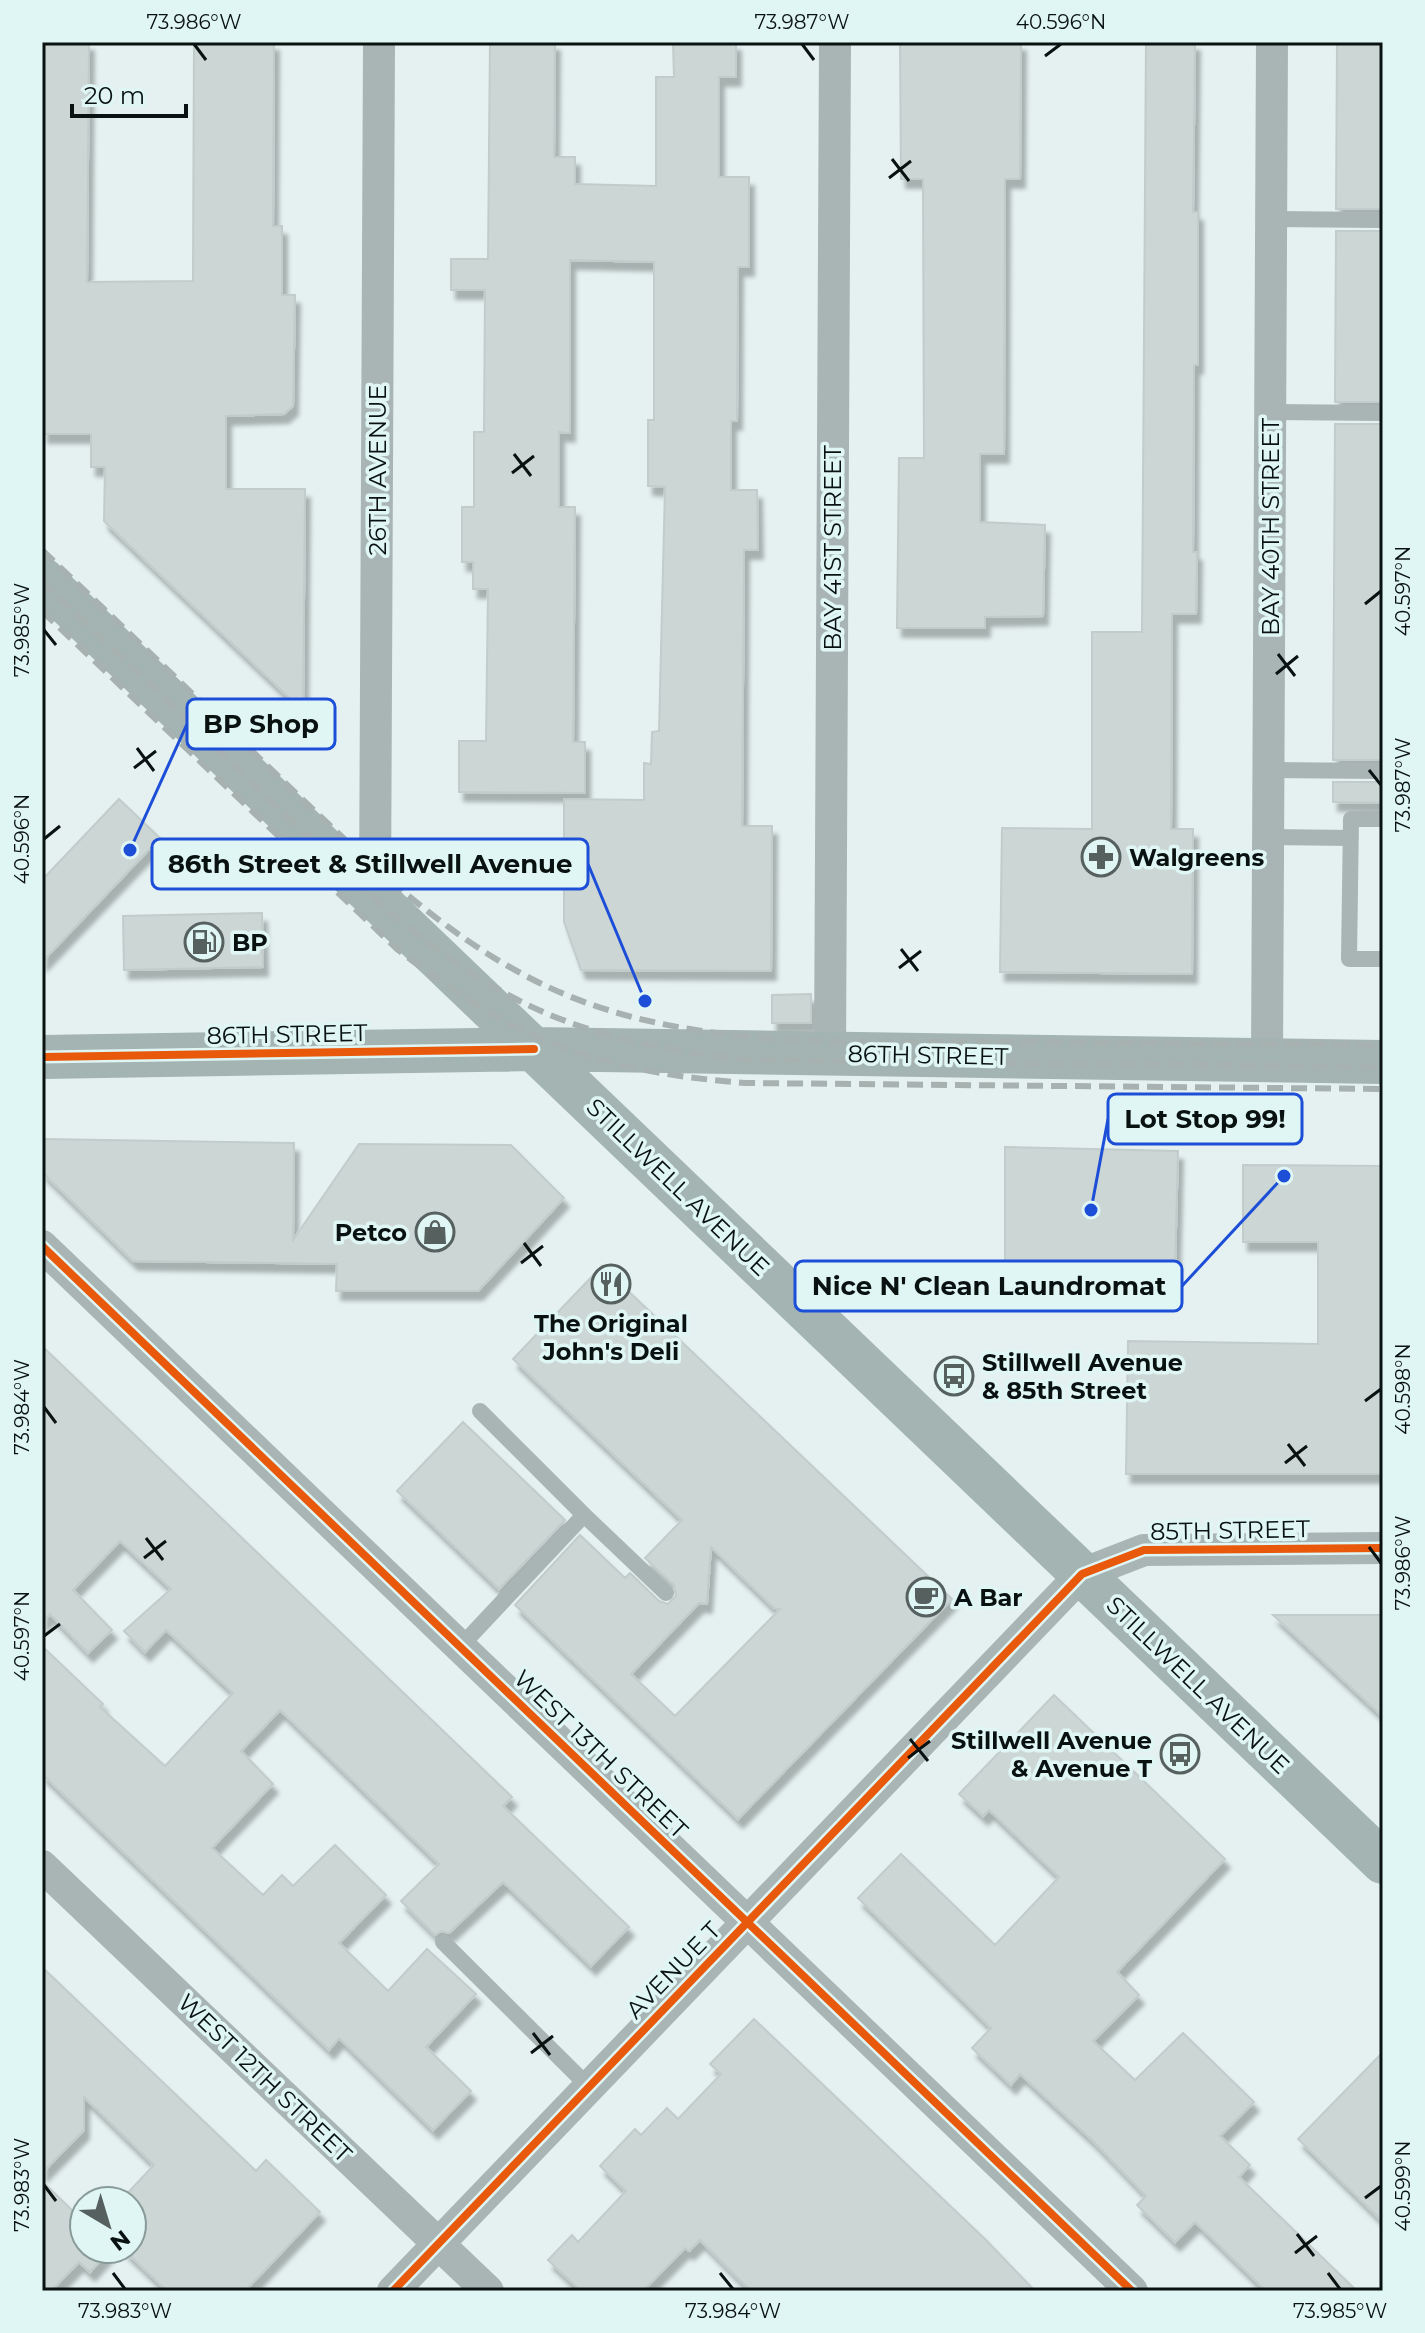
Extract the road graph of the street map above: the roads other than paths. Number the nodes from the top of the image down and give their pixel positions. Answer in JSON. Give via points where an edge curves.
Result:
{"nodes":[{"id":1,"x":379,"y":42,"type":"edge"},
{"id":2,"x":835,"y":42,"type":"edge"},
{"id":3,"x":1272,"y":42,"type":"edge"},
{"id":4,"x":1271,"y":219,"type":"junction"},
{"id":5,"x":1383,"y":220,"type":"edge"},
{"id":6,"x":1271,"y":412,"type":"junction"},
{"id":7,"x":1383,"y":413,"type":"edge"},
{"id":8,"x":43,"y":581,"type":"edge"},
{"id":9,"x":1269,"y":770,"type":"junction"},
{"id":10,"x":1383,"y":771,"type":"edge"},
{"id":11,"x":1383,"y":819,"type":"edge"},
{"id":12,"x":1269,"y":837,"type":"junction"},
{"id":13,"x":1351,"y":838,"type":"junction"},
{"id":14,"x":375,"y":897,"type":"junction"},
{"id":15,"x":1383,"y":959,"type":"edge"},
{"id":16,"x":534,"y":1049,"type":"junction"},
{"id":17,"x":830,"y":1054,"type":"junction"},
{"id":18,"x":42,"y":1057,"type":"edge"},
{"id":19,"x":1267,"y":1060,"type":"junction"},
{"id":20,"x":1383,"y":1062,"type":"edge"},
{"id":21,"x":42,"y":1246,"type":"edge"},
{"id":22,"x":480,"y":1411,"type":"dead end"},
{"id":23,"x":584,"y":1515,"type":"junction"},
{"id":24,"x":1383,"y":1548,"type":"edge"},
{"id":25,"x":1082,"y":1574,"type":"junction"},
{"id":26,"x":666,"y":1593,"type":"dead end"},
{"id":27,"x":460,"y":1647,"type":"junction"},
{"id":28,"x":1383,"y":1862,"type":"edge"},
{"id":29,"x":42,"y":1866,"type":"edge"},
{"id":30,"x":747,"y":1922,"type":"junction"},
{"id":31,"x":443,"y":1942,"type":"dead end"},
{"id":32,"x":589,"y":2087,"type":"junction"},
{"id":33,"x":439,"y":2244,"type":"junction"},
{"id":34,"x":393,"y":2291,"type":"edge"},
{"id":35,"x":488,"y":2291,"type":"edge"},
{"id":36,"x":1132,"y":2291,"type":"edge"}],
"edges":[{"from":1,"to":14,"type":"street","name":"26TH AVENUE"},
{"from":2,"to":17,"type":"street","name":"BAY 41ST STREET"},
{"from":3,"to":4,"type":"street","name":"BAY 40TH STREET"},
{"from":4,"to":5,"type":"lane"},
{"from":4,"to":6,"type":"street","name":"BAY 40TH STREET"},
{"from":6,"to":7,"type":"lane"},
{"from":6,"to":9,"type":"street","name":"BAY 40TH STREET"},
{"from":8,"to":14,"type":"main road","name":"STILLWELL AVENUE"},
{"from":9,"to":10,"type":"lane"},
{"from":9,"to":12,"type":"street","name":"BAY 40TH STREET"},
{"from":11,"to":13,"type":"lane","via":[[1351,819]]},
{"from":12,"to":13,"type":"lane"},
{"from":12,"to":19,"type":"street","name":"BAY 40TH STREET"},
{"from":13,"to":15,"type":"lane","via":[[1349,959]]},
{"from":14,"to":16,"type":"main road","name":"STILLWELL AVENUE"},
{"from":16,"to":17,"type":"main road","name":"86TH STREET"},
{"from":16,"to":18,"type":"main road","name":"86TH STREET"},
{"from":16,"to":25,"type":"main road","name":"STILLWELL AVENUE"},
{"from":17,"to":19,"type":"main road","name":"86TH STREET"},
{"from":19,"to":20,"type":"main road","name":"86TH STREET"},
{"from":21,"to":27,"type":"street","name":"WEST 13TH STREET"},
{"from":22,"to":23,"type":"lane"},
{"from":23,"to":26,"type":"lane"},
{"from":23,"to":27,"type":"lane"},
{"from":24,"to":25,"type":"street","name":"85TH STREET","via":[[1144,1550]]},
{"from":25,"to":28,"type":"main road","name":"STILLWELL AVENUE"},
{"from":25,"to":30,"type":"street","name":"AVENUE T"},
{"from":27,"to":30,"type":"street","name":"WEST 13TH STREET"},
{"from":29,"to":33,"type":"street","name":"WEST 12TH STREET"},
{"from":30,"to":32,"type":"street","name":"AVENUE T"},
{"from":30,"to":36,"type":"street","name":"WEST 13TH STREET"},
{"from":31,"to":32,"type":"lane"},
{"from":32,"to":33,"type":"street","name":"AVENUE T"},
{"from":33,"to":34,"type":"street","name":"AVENUE T"},
{"from":33,"to":35,"type":"street","name":"WEST 12TH STREET"}]}
